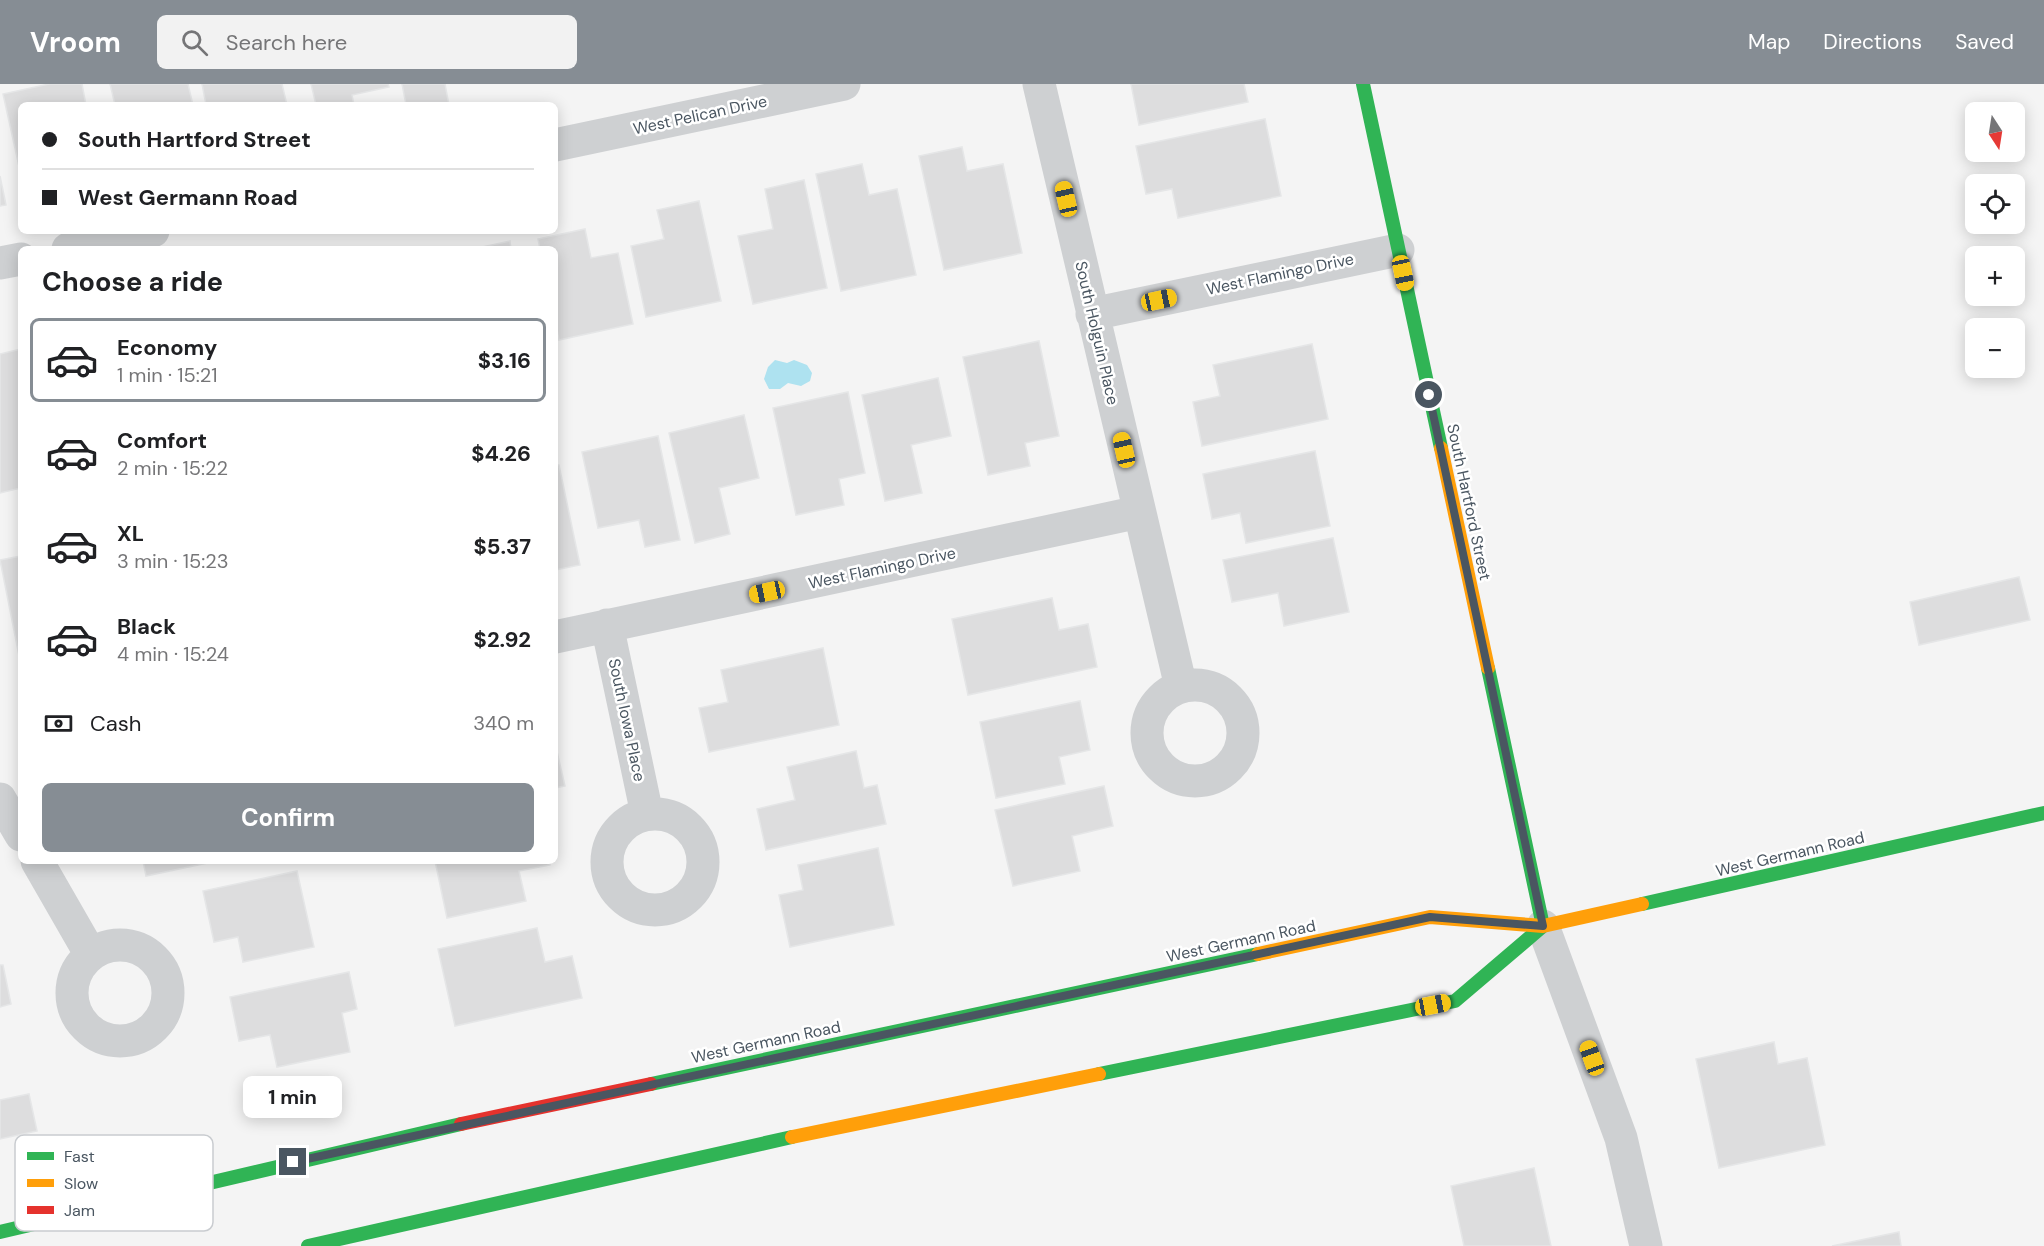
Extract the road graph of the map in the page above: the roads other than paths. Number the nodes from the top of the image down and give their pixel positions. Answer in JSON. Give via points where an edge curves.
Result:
{"nodes":[{"id":1,"x":844,"y":84,"type":"edge"},
{"id":2,"x":1039,"y":84,"type":"edge"},
{"id":3,"x":1363,"y":84,"type":"edge"},
{"id":4,"x":558,"y":145,"type":"edge"},
{"id":5,"x":139,"y":234,"type":"edge"},
{"id":6,"x":82,"y":246,"type":"edge"},
{"id":7,"x":1398,"y":250,"type":"junction"},
{"id":8,"x":18,"y":260,"type":"edge"},
{"id":9,"x":0,"y":263,"type":"edge"},
{"id":10,"x":1092,"y":314,"type":"junction"},
{"id":11,"x":1138,"y":512,"type":"junction"},
{"id":12,"x":607,"y":625,"type":"junction"},
{"id":13,"x":558,"y":636,"type":"edge"},
{"id":14,"x":1181,"y":687,"type":"dead end"},
{"id":15,"x":8,"y":800,"type":"edge"},
{"id":16,"x":2044,"y":813,"type":"edge"},
{"id":17,"x":647,"y":814,"type":"dead end"},
{"id":18,"x":18,"y":827,"type":"edge"},
{"id":19,"x":39,"y":864,"type":"edge"},
{"id":20,"x":1543,"y":926,"type":"junction"},
{"id":21,"x":91,"y":955,"type":"dead end"},
{"id":22,"x":213,"y":1181,"type":"edge"},
{"id":23,"x":15,"y":1228,"type":"edge"},
{"id":24,"x":0,"y":1232,"type":"edge"},
{"id":25,"x":308,"y":1246,"type":"edge"},
{"id":26,"x":1646,"y":1246,"type":"edge"}],
"edges":[{"from":1,"to":4,"type":"street","name":"West Pelican Drive"},
{"from":2,"to":10,"type":"street","name":"South Holguin Place"},
{"from":3,"to":7,"type":"main road","name":"South Hartford Street"},
{"from":5,"to":6,"type":"street"},
{"from":7,"to":10,"type":"street","name":"West Flamingo Drive"},
{"from":7,"to":20,"type":"main road","name":"South Hartford Street"},
{"from":8,"to":9,"type":"street"},
{"from":10,"to":11,"type":"street","name":"South Holguin Place"},
{"from":11,"to":12,"type":"street","name":"West Flamingo Drive"},
{"from":11,"to":14,"type":"street","name":"South Holguin Place"},
{"from":12,"to":13,"type":"street","name":"West Flamingo Drive"},
{"from":12,"to":17,"type":"street","name":"South Iowa Place"},
{"from":15,"to":18,"type":"street"},
{"from":16,"to":20,"type":"main road","name":"West Germann Road"},
{"from":19,"to":21,"type":"street"},
{"from":20,"to":22,"type":"main road","name":"West Germann Road","via":[[1430,917],[359,1146]]},
{"from":20,"to":25,"type":"main road","name":"West Germann Road","via":[[1455,1001],[748,1146]]},
{"from":20,"to":26,"type":"street","via":[[1621,1138]]},
{"from":23,"to":24,"type":"main road","name":"West Germann Road"}]}
